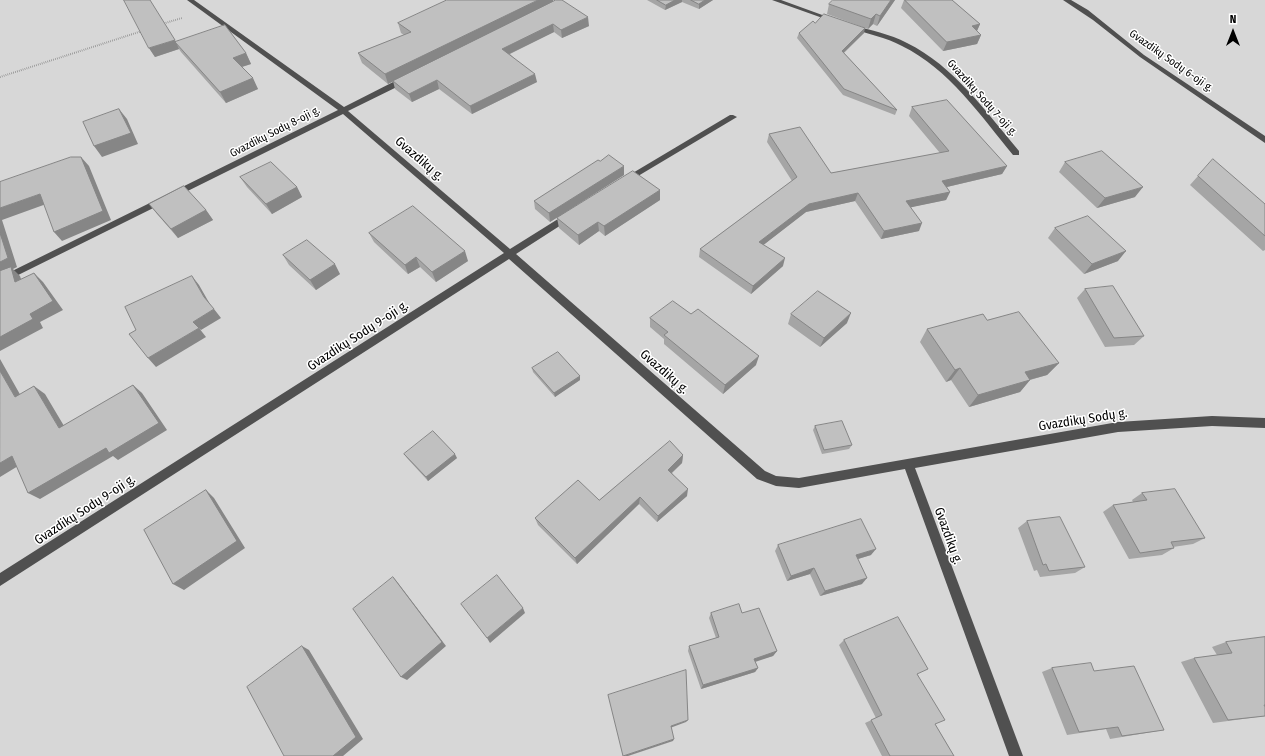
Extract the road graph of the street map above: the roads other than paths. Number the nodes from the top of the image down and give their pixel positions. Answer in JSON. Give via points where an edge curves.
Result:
{"nodes":[{"id":1,"x":190,"y":0,"type":"edge"},
{"id":2,"x":774,"y":0,"type":"edge"},
{"id":3,"x":1066,"y":0,"type":"edge"},
{"id":4,"x":413,"y":76,"type":"edge"},
{"id":5,"x":343,"y":110,"type":"junction"},
{"id":6,"x":733,"y":117,"type":"dead end"},
{"id":7,"x":1265,"y":140,"type":"edge"},
{"id":8,"x":1016,"y":153,"type":"dead end"},
{"id":9,"x":614,"y":187,"type":"edge"},
{"id":10,"x":575,"y":212,"type":"edge"},
{"id":11,"x":510,"y":254,"type":"junction"},
{"id":12,"x":0,"y":281,"type":"edge"},
{"id":13,"x":1265,"y":424,"type":"edge"},
{"id":14,"x":908,"y":464,"type":"junction"},
{"id":15,"x":0,"y":580,"type":"edge"},
{"id":16,"x":1016,"y":756,"type":"edge"}],
"edges":[{"from":1,"to":5,"type":"street","name":"Gvazdikų g."},
{"from":2,"to":8,"type":"street","name":"Gvazdikų Sodų 7-oji g.","via":[[909,46],[932,60]]},
{"from":3,"to":7,"type":"street","name":"Gvazdikų Sodų 6-oji g."},
{"from":4,"to":5,"type":"street","name":"Gvazdikų Sodų 8-oji g."},
{"from":5,"to":11,"type":"street","name":"Gvazdikų g."},
{"from":5,"to":12,"type":"street","name":"Gvazdikų Sodų 8-oji g."},
{"from":6,"to":9,"type":"street"},
{"from":10,"to":11,"type":"street","name":"Gvazdikų Sodų 9-oji g."},
{"from":11,"to":14,"type":"street","name":"Gvazdikų g.","via":[[761,475],[776,481],[799,483]]},
{"from":11,"to":15,"type":"street","name":"Gvazdikų Sodų 9-oji g."},
{"from":13,"to":14,"type":"street","name":"Gvazdikų Sodų g.","via":[[1212,421],[1118,427]]},
{"from":14,"to":16,"type":"street","name":"Gvazdikų g."}]}
